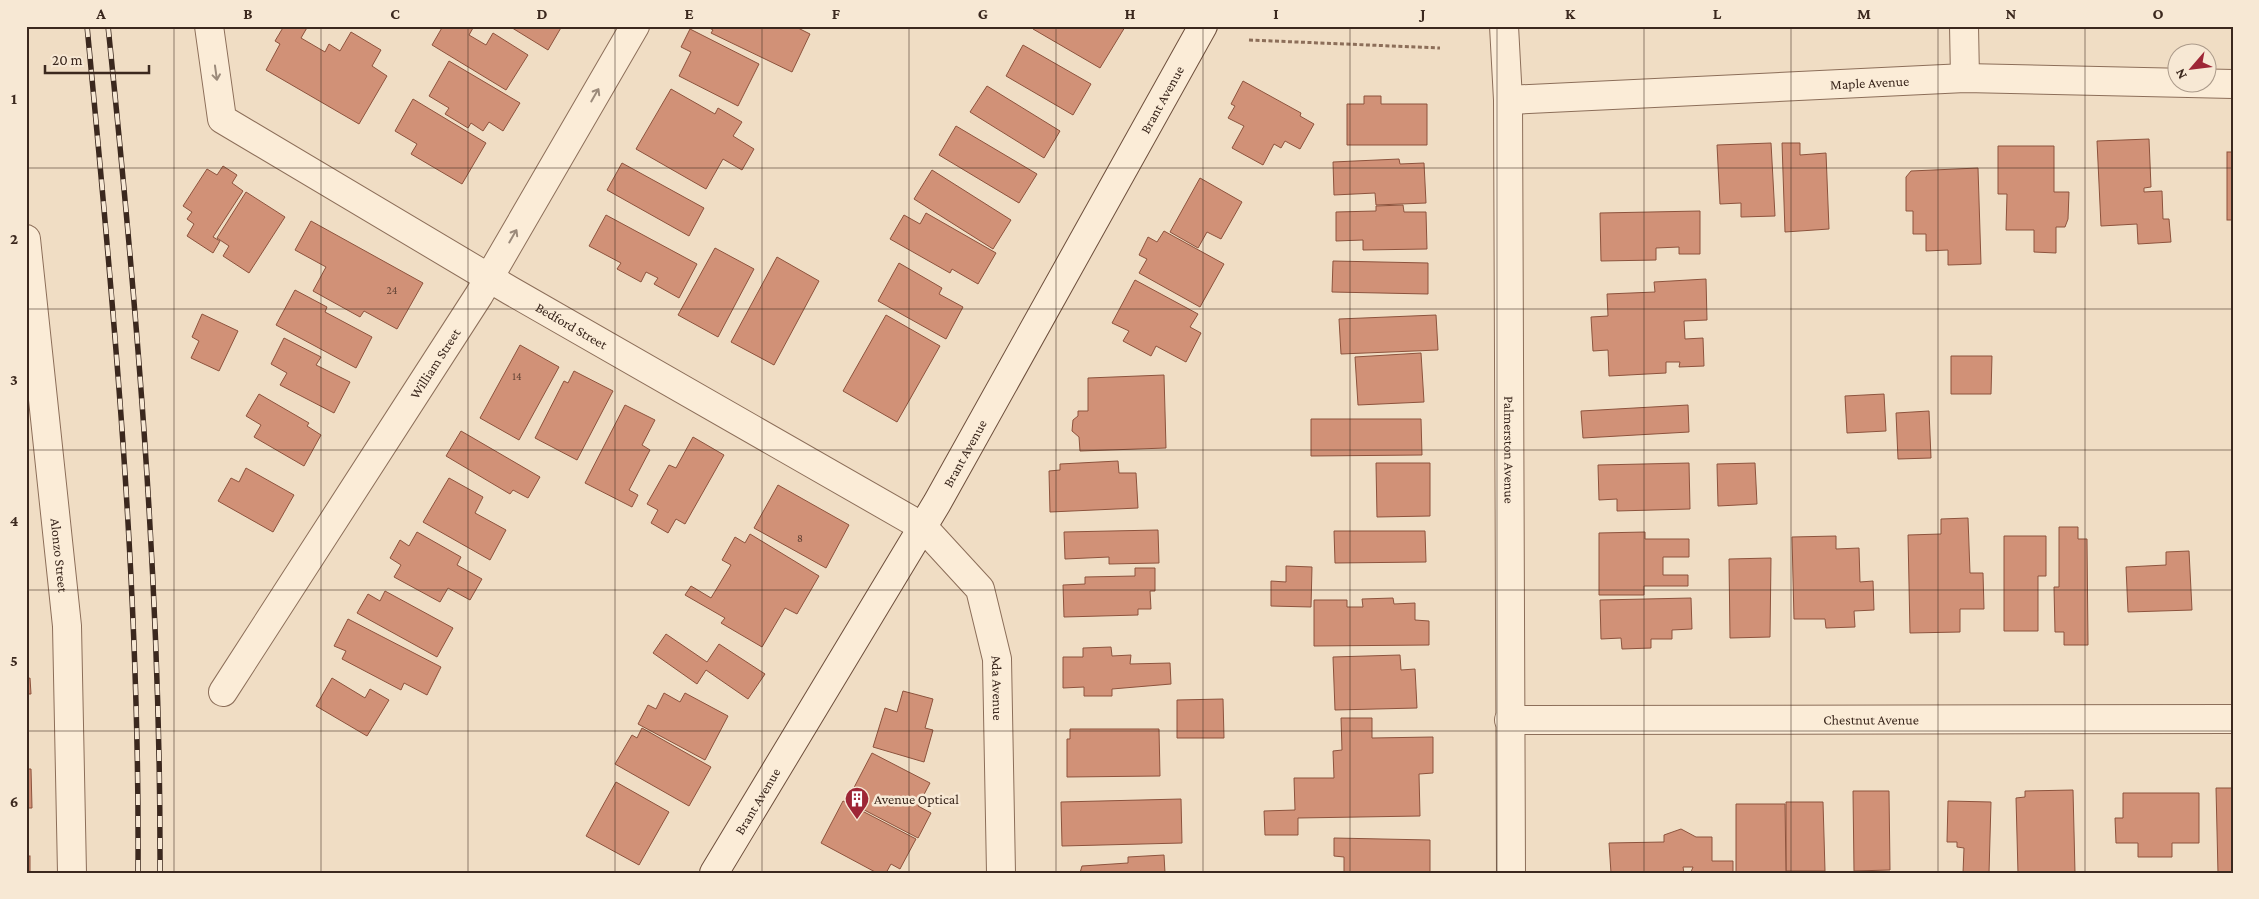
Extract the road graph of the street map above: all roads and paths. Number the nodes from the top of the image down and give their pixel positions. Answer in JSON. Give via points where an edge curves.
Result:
{"nodes":[{"id":1,"x":209,"y":26,"type":"edge"},
{"id":2,"x":635,"y":26,"type":"edge"},
{"id":3,"x":1203,"y":26,"type":"edge"},
{"id":4,"x":1504,"y":26,"type":"edge"},
{"id":5,"x":1964,"y":26,"type":"edge"},
{"id":6,"x":1249,"y":40,"type":"dead end"},
{"id":7,"x":1440,"y":48,"type":"dead end"},
{"id":8,"x":1965,"y":78,"type":"junction"},
{"id":9,"x":2233,"y":84,"type":"edge"},
{"id":10,"x":1508,"y":100,"type":"junction"},
{"id":11,"x":26,"y":239,"type":"edge"},
{"id":12,"x":484,"y":287,"type":"junction"},
{"id":13,"x":923,"y":527,"type":"junction"},
{"id":14,"x":223,"y":692,"type":"dead end"},
{"id":15,"x":2233,"y":719,"type":"edge"},
{"id":16,"x":1509,"y":720,"type":"junction"},
{"id":17,"x":72,"y":873,"type":"edge"},
{"id":18,"x":714,"y":873,"type":"edge"},
{"id":19,"x":1001,"y":873,"type":"edge"},
{"id":20,"x":1511,"y":873,"type":"edge"}],
"edges":[{"from":1,"to":12,"type":"street","name":"Bedford Street","one_way":true,"via":[[222,119]]},
{"from":12,"to":2,"type":"street","name":"William Street","one_way":true},
{"from":3,"to":13,"type":"street","name":"Brant Avenue"},
{"from":4,"to":10,"type":"street","name":"Palmerston Avenue"},
{"from":5,"to":8,"type":"street"},
{"from":6,"to":7,"type":"path"},
{"from":8,"to":9,"type":"street","name":"Maple Avenue"},
{"from":8,"to":10,"type":"street","name":"Maple Avenue"},
{"from":10,"to":16,"type":"street","name":"Palmerston Avenue"},
{"from":11,"to":17,"type":"street","name":"Alonzo Street","via":[[67,626]]},
{"from":12,"to":13,"type":"street","name":"Bedford Street"},
{"from":12,"to":14,"type":"street","name":"William Street"},
{"from":13,"to":18,"type":"street","name":"Brant Avenue"},
{"from":13,"to":19,"type":"street","name":"Ada Avenue","via":[[980,589],[997,659]]},
{"from":15,"to":16,"type":"street","name":"Chestnut Avenue"},
{"from":16,"to":20,"type":"street","name":"Palmerston Avenue"}]}
